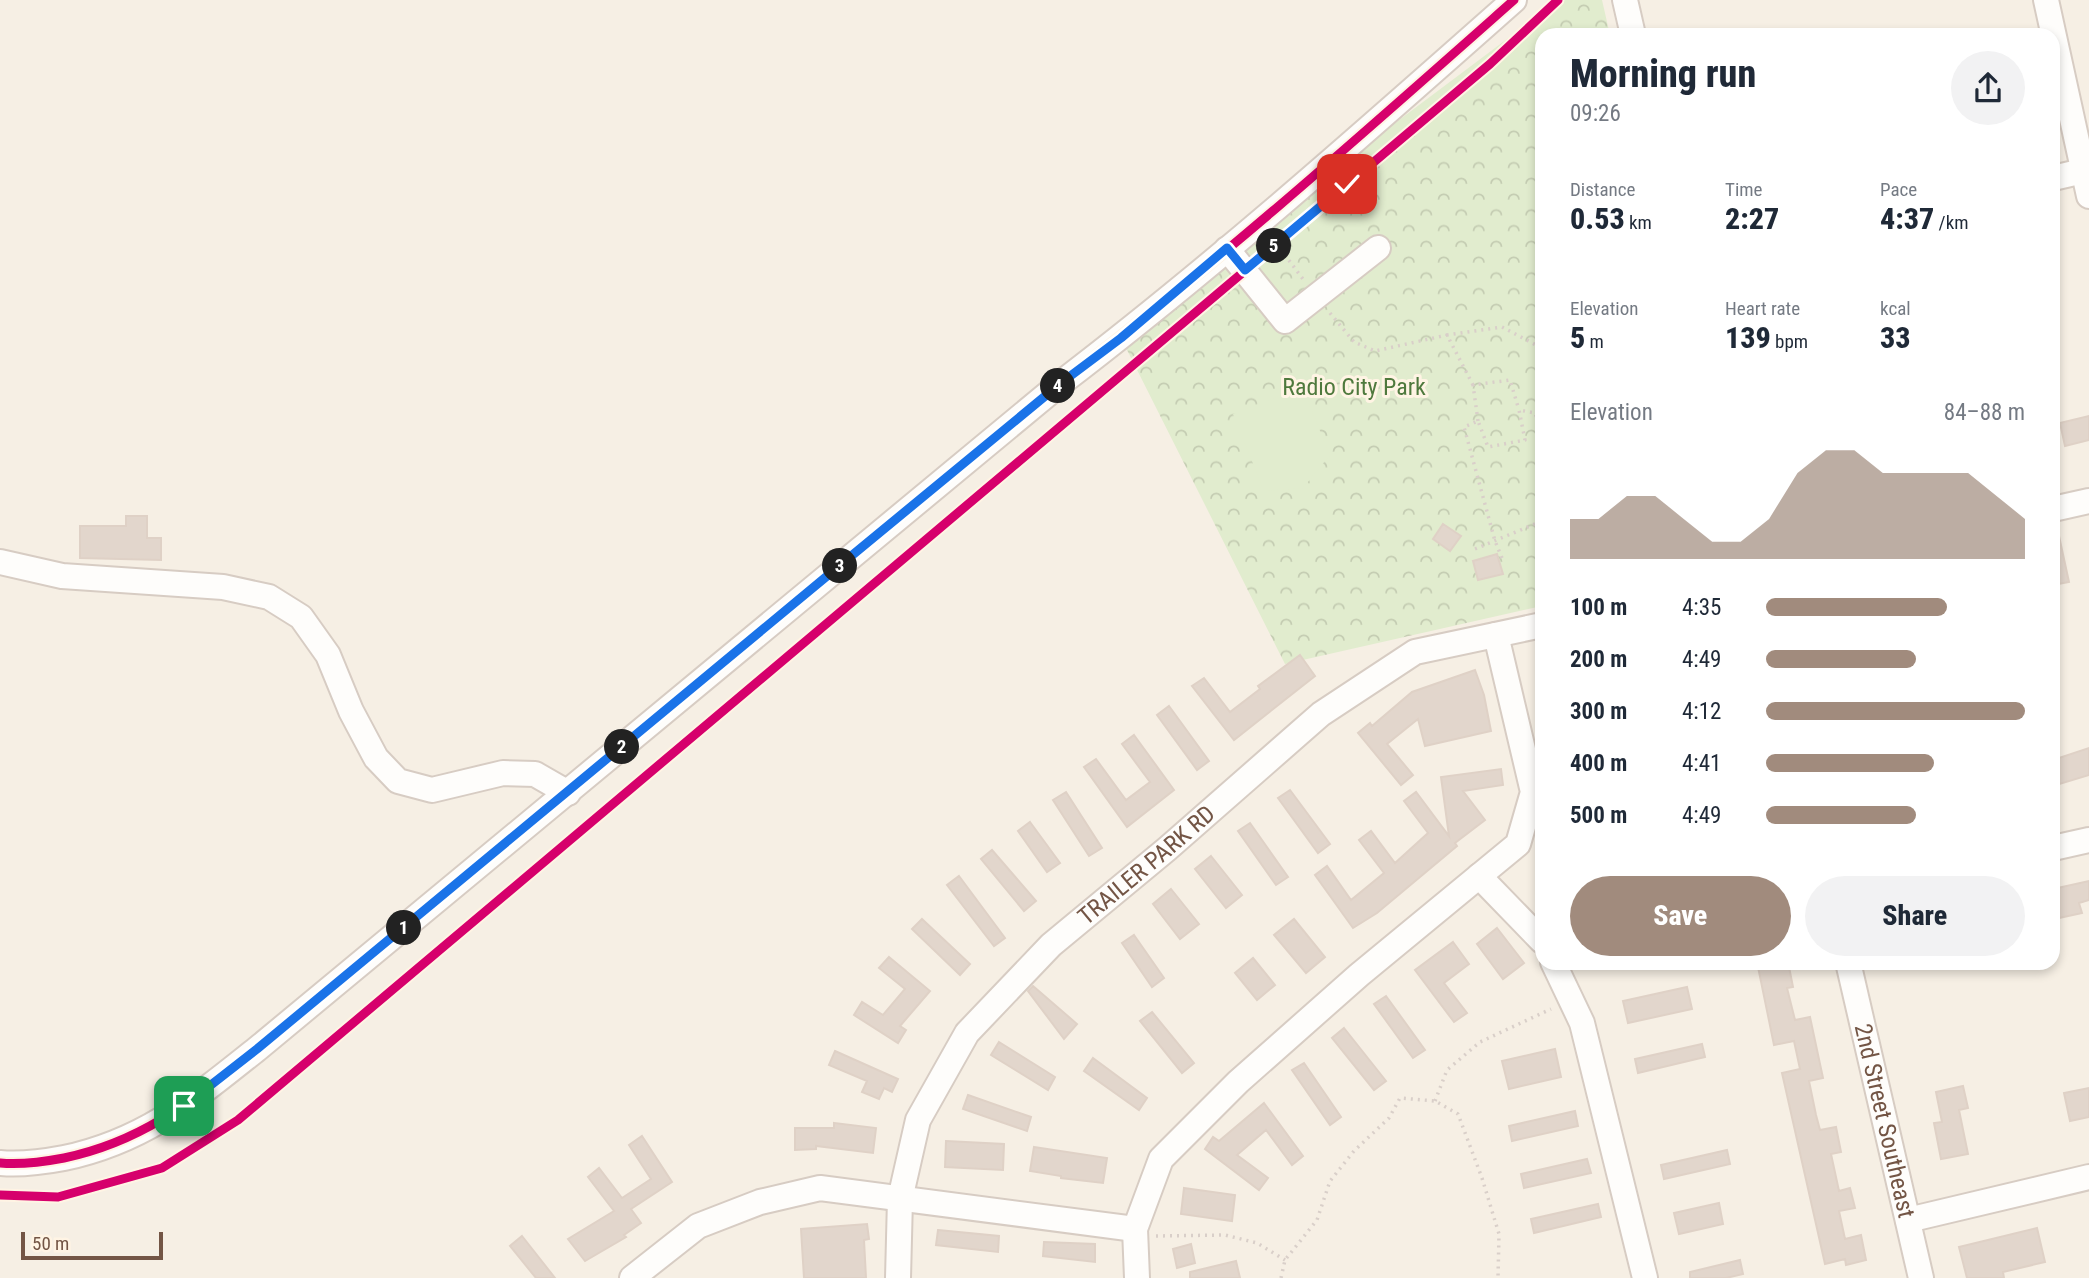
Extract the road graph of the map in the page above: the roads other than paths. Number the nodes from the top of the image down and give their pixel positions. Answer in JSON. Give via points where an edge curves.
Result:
{"nodes":[{"id":1,"x":1514,"y":0,"type":"edge"},
{"id":2,"x":1625,"y":0,"type":"edge"},
{"id":3,"x":2046,"y":0,"type":"edge"},
{"id":4,"x":1631,"y":28,"type":"edge"},
{"id":5,"x":2052,"y":28,"type":"edge"},
{"id":6,"x":2060,"y":65,"type":"edge"},
{"id":7,"x":2083,"y":171,"type":"junction"},
{"id":8,"x":2060,"y":176,"type":"edge"},
{"id":9,"x":2089,"y":196,"type":"edge"},
{"id":10,"x":1227,"y":248,"type":"junction"},
{"id":11,"x":1378,"y":248,"type":"dead end"},
{"id":12,"x":2089,"y":501,"type":"edge"},
{"id":13,"x":2060,"y":507,"type":"edge"},
{"id":14,"x":0,"y":562,"type":"edge"},
{"id":15,"x":1535,"y":627,"type":"edge"},
{"id":16,"x":1496,"y":635,"type":"junction"},
{"id":17,"x":568,"y":793,"type":"junction"},
{"id":18,"x":2089,"y":840,"type":"edge"},
{"id":19,"x":2060,"y":846,"type":"edge"},
{"id":20,"x":1479,"y":876,"type":"junction"},
{"id":21,"x":1535,"y":934,"type":"edge"},
{"id":22,"x":1556,"y":970,"type":"edge"},
{"id":23,"x":1850,"y":970,"type":"edge"},
{"id":24,"x":0,"y":1163,"type":"edge"},
{"id":25,"x":2089,"y":1177,"type":"edge"},
{"id":26,"x":900,"y":1199,"type":"junction"},
{"id":27,"x":1908,"y":1220,"type":"junction"},
{"id":28,"x":1143,"y":1233,"type":"junction"},
{"id":29,"x":632,"y":1278,"type":"edge"},
{"id":30,"x":898,"y":1278,"type":"edge"},
{"id":31,"x":1137,"y":1278,"type":"edge"},
{"id":32,"x":1645,"y":1278,"type":"edge"},
{"id":33,"x":1921,"y":1278,"type":"edge"}],
"edges":[{"from":1,"to":10,"type":"street"},
{"from":2,"to":4,"type":"street"},
{"from":3,"to":5,"type":"street"},
{"from":6,"to":7,"type":"street"},
{"from":7,"to":8,"type":"street"},
{"from":7,"to":9,"type":"street"},
{"from":10,"to":11,"type":"street","via":[[1285,321]]},
{"from":10,"to":17,"type":"street"},
{"from":12,"to":13,"type":"street"},
{"from":14,"to":17,"type":"street","via":[[62,576],[223,587],[269,597],[301,617],[328,655],[376,758],[398,781],[432,790],[503,773],[535,774]]},
{"from":15,"to":16,"type":"street","name":"TRAILER PARK RD"},
{"from":16,"to":20,"type":"street","via":[[1533,792],[1518,844]]},
{"from":16,"to":26,"type":"street","name":"TRAILER PARK RD","via":[[1415,652],[1321,714],[1051,945],[967,1033],[918,1119]]},
{"from":17,"to":24,"type":"street","via":[[184,1106],[97,1151],[42,1162]]},
{"from":18,"to":19,"type":"street"},
{"from":20,"to":21,"type":"street"},
{"from":20,"to":28,"type":"street","via":[[1268,1055],[1161,1158]]},
{"from":22,"to":32,"type":"street","via":[[1582,1023]]},
{"from":23,"to":27,"type":"street","name":"2nd Street Southeast"},
{"from":25,"to":27,"type":"street"},
{"from":26,"to":28,"type":"street"},
{"from":26,"to":29,"type":"street","via":[[820,1188],[760,1202],[698,1226]]},
{"from":26,"to":30,"type":"street","name":"TRAILER PARK RD"},
{"from":27,"to":33,"type":"street","name":"2nd Street Southeast"},
{"from":28,"to":31,"type":"street"}]}
